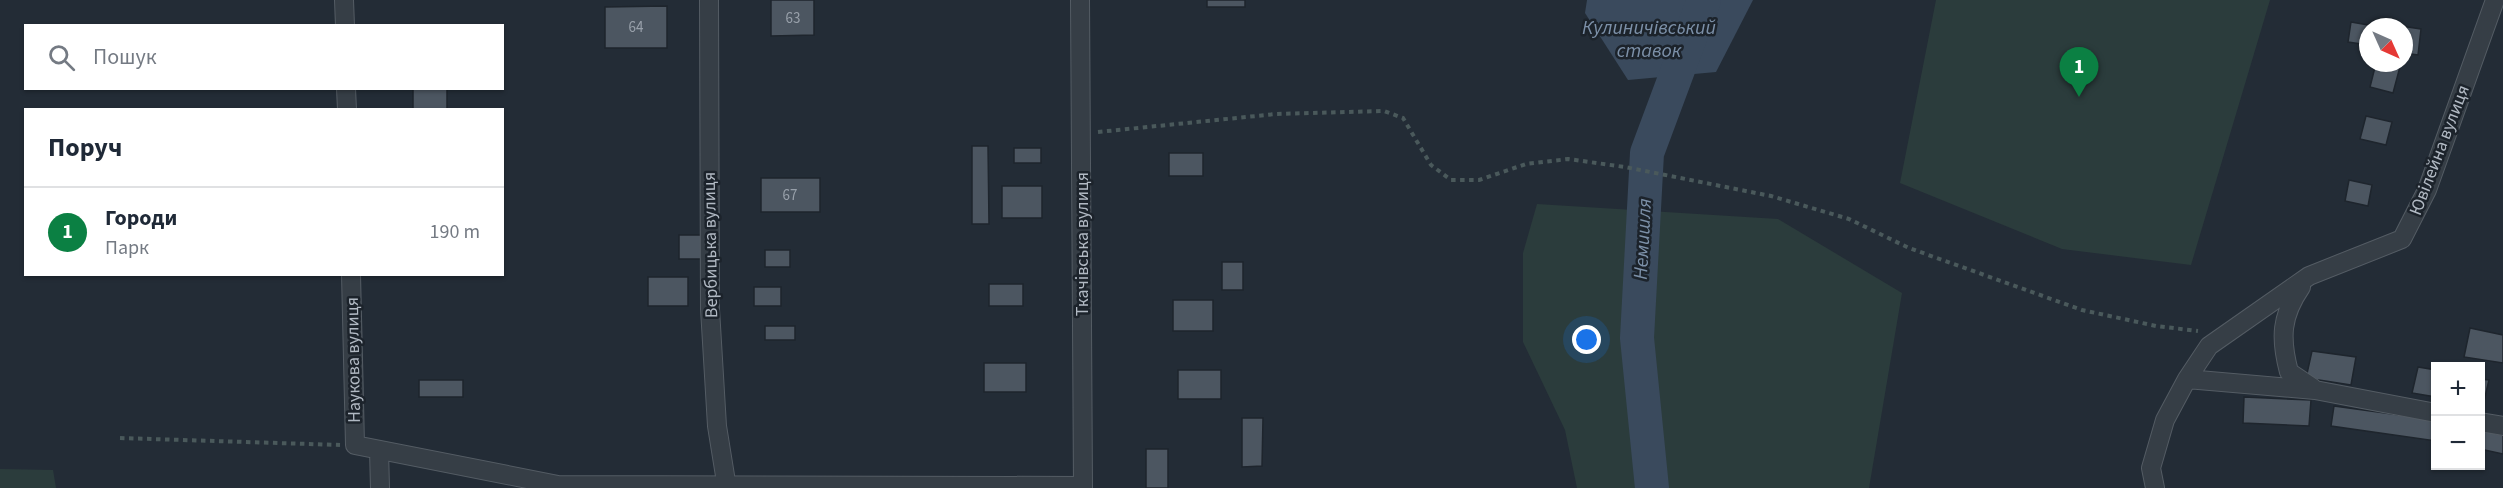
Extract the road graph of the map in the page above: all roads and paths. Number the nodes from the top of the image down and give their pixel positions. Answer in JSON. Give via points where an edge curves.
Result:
{"nodes":[{"id":1,"x":344,"y":0,"type":"edge"},
{"id":2,"x":709,"y":0,"type":"edge"},
{"id":3,"x":1080,"y":0,"type":"edge"},
{"id":4,"x":2495,"y":0,"type":"edge"},
{"id":5,"x":345,"y":24,"type":"edge"},
{"id":6,"x":346,"y":90,"type":"edge"},
{"id":7,"x":347,"y":108,"type":"edge"},
{"id":8,"x":1081,"y":132,"type":"junction"},
{"id":9,"x":351,"y":276,"type":"edge"},
{"id":10,"x":2309,"y":276,"type":"junction"},
{"id":11,"x":2226,"y":334,"type":"junction"},
{"id":12,"x":2187,"y":379,"type":"junction"},
{"id":13,"x":2315,"y":390,"type":"junction"},
{"id":14,"x":2431,"y":412,"type":"edge"},
{"id":15,"x":2485,"y":423,"type":"edge"},
{"id":16,"x":2503,"y":426,"type":"edge"},
{"id":17,"x":120,"y":438,"type":"dead end"},
{"id":18,"x":356,"y":445,"type":"junction"},
{"id":19,"x":379,"y":450,"type":"junction"},
{"id":20,"x":727,"y":487,"type":"edge"},
{"id":21,"x":1083,"y":487,"type":"edge"},
{"id":22,"x":380,"y":488,"type":"edge"},
{"id":23,"x":2155,"y":488,"type":"edge"}],
"edges":[{"from":1,"to":5,"type":"street"},
{"from":2,"to":20,"type":"street","name":"Вербицька вулиця","via":[[710,309],[717,426]]},
{"from":3,"to":8,"type":"street","name":"Ткачівська вулиця"},
{"from":4,"to":10,"type":"street","name":"Ювілейна вулиця","via":[[2427,190],[2402,239]]},
{"from":6,"to":7,"type":"street"},
{"from":8,"to":11,"type":"path","via":[[1276,114],[1384,111],[1403,118],[1431,165],[1451,180],[1479,180],[1526,164],[1568,159],[1771,196],[1849,219],[1909,248],[2082,310],[2156,326]]},
{"from":8,"to":21,"type":"street","name":"Ткачівська вулиця"},
{"from":9,"to":18,"type":"street","name":"Наукова вулиця"},
{"from":10,"to":11,"type":"street","name":"Ювілейна вулиця"},
{"from":10,"to":13,"type":"street","via":[[2288,306],[2283,348],[2289,372]]},
{"from":11,"to":12,"type":"street","name":"Ювілейна вулиця","via":[[2209,346]]},
{"from":12,"to":13,"type":"street"},
{"from":12,"to":23,"type":"street","name":"Ювілейна вулиця","via":[[2165,420],[2151,468]]},
{"from":13,"to":14,"type":"street"},
{"from":15,"to":16,"type":"street"},
{"from":17,"to":18,"type":"path"},
{"from":18,"to":19,"type":"street"},
{"from":19,"to":20,"type":"street","via":[[558,485]]},
{"from":19,"to":22,"type":"street"},
{"from":20,"to":21,"type":"street"}]}
